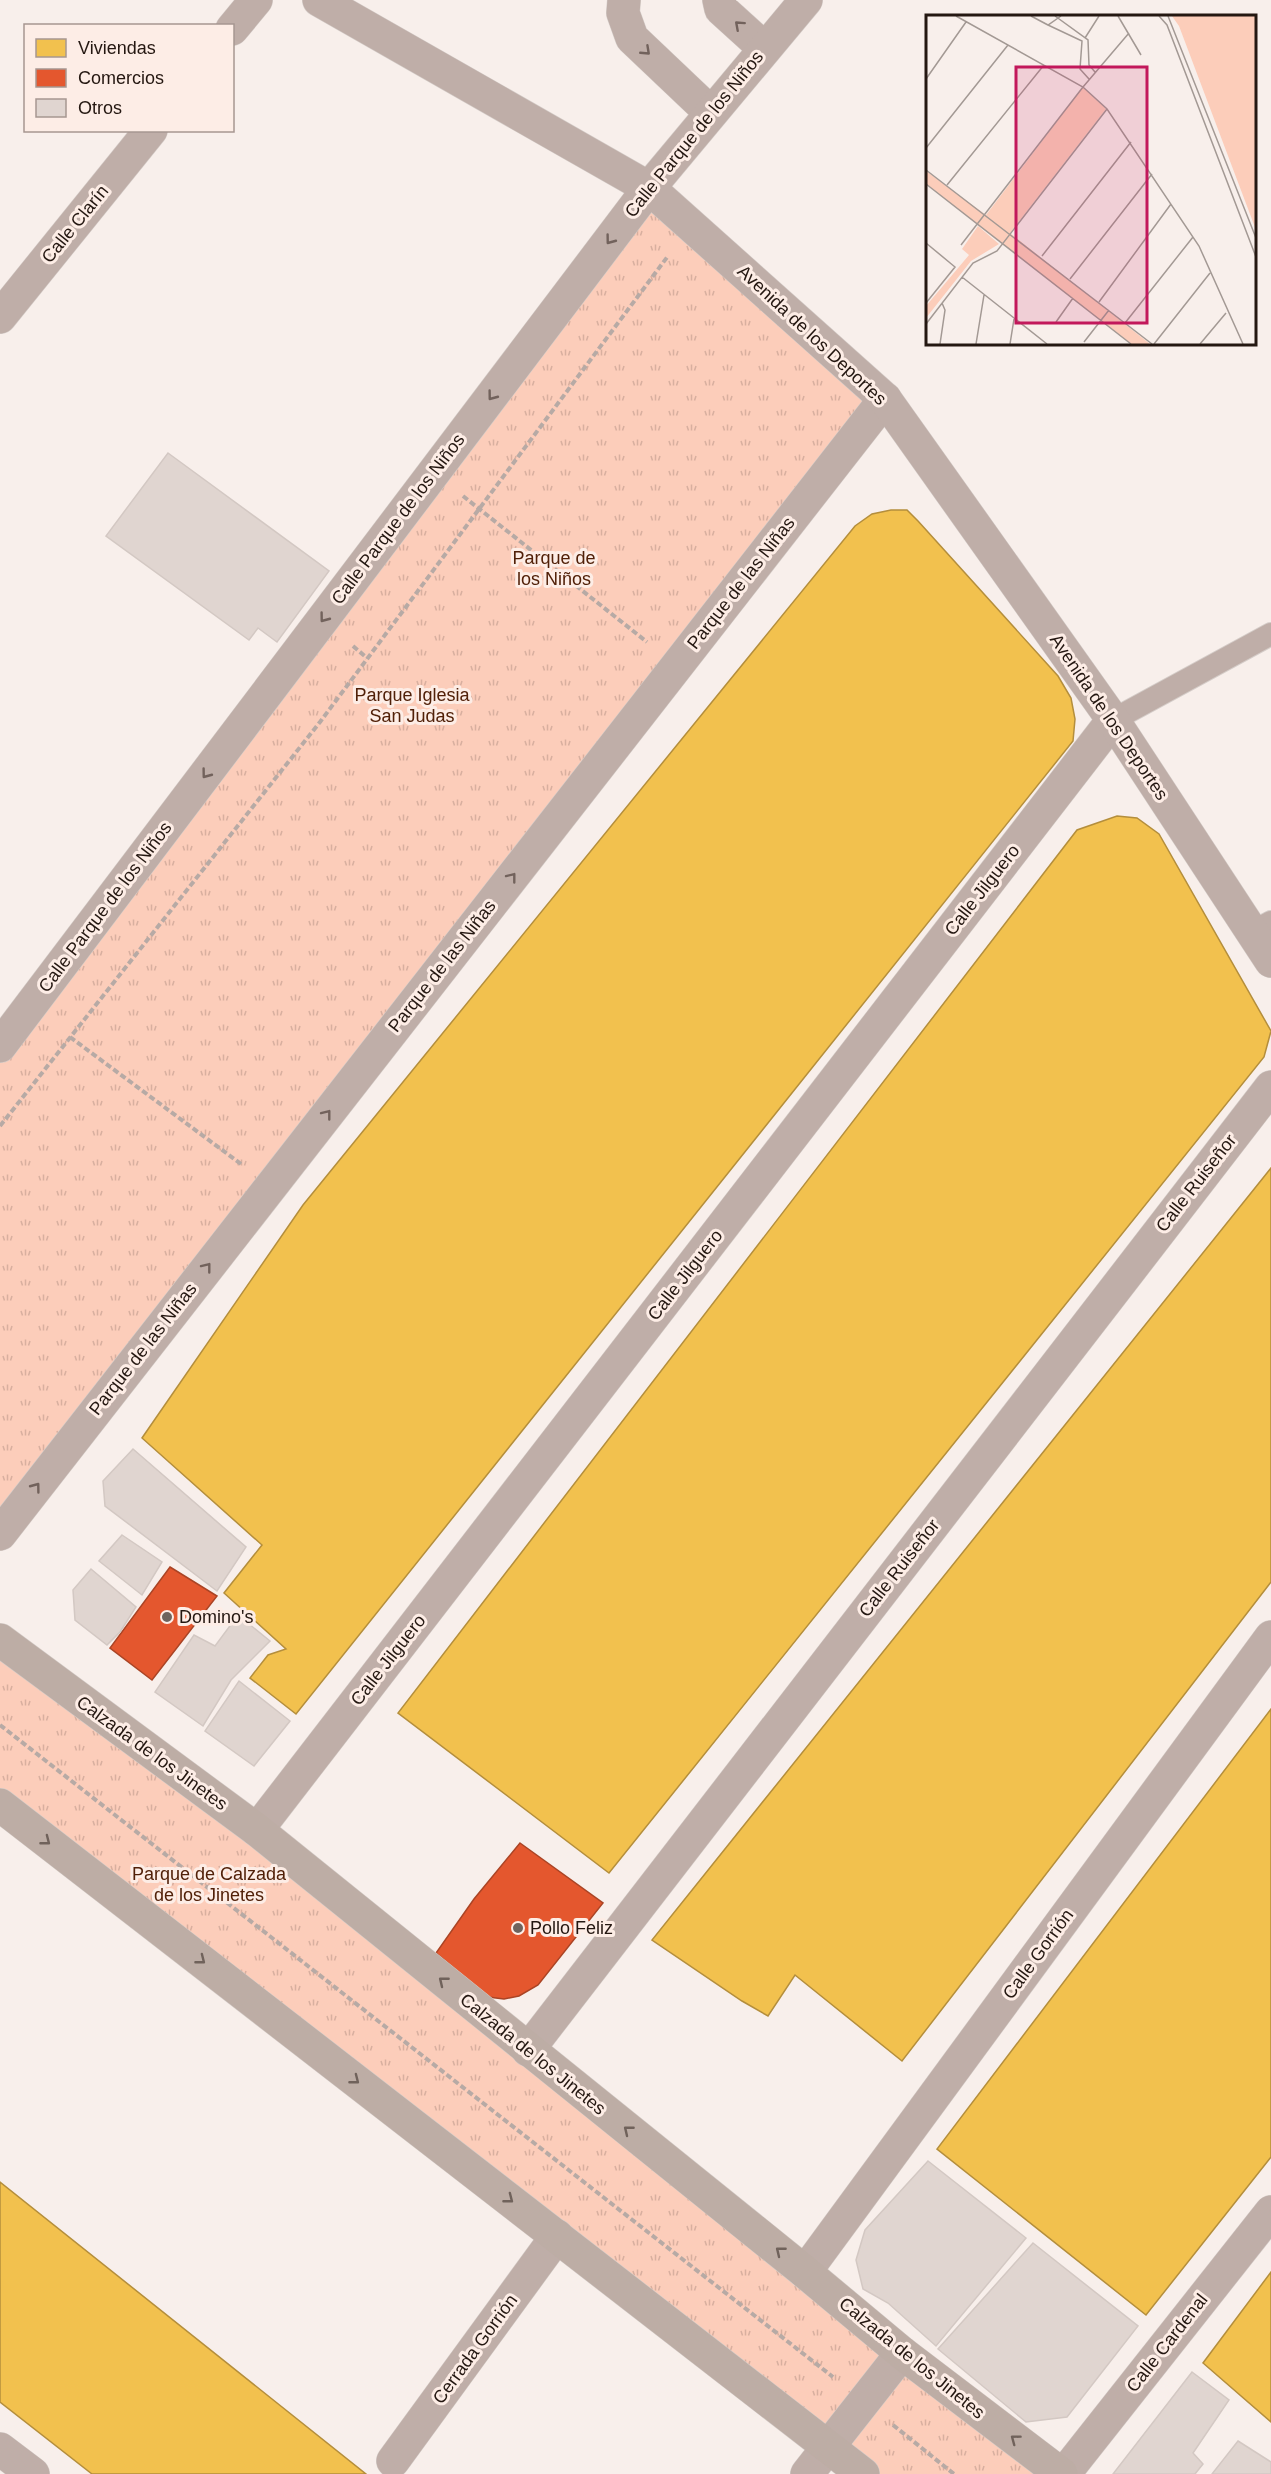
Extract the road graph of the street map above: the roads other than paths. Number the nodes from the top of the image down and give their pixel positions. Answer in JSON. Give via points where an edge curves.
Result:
{"nodes":[{"id":1,"x":256,"y":0,"type":"edge"},
{"id":2,"x":320,"y":0,"type":"edge"},
{"id":3,"x":624,"y":0,"type":"edge"},
{"id":4,"x":719,"y":0,"type":"edge"},
{"id":5,"x":806,"y":0,"type":"edge"},
{"id":6,"x":234,"y":28,"type":"edge"},
{"id":7,"x":764,"y":48,"type":"junction"},
{"id":8,"x":711,"y":113,"type":"junction"},
{"id":9,"x":148,"y":132,"type":"edge"},
{"id":10,"x":649,"y":188,"type":"junction"},
{"id":11,"x":0,"y":317,"type":"edge"},
{"id":12,"x":885,"y":399,"type":"junction"},
{"id":13,"x":1271,"y":634,"type":"edge"},
{"id":14,"x":1113,"y":720,"type":"junction"},
{"id":15,"x":1262,"y":927,"type":"edge"},
{"id":16,"x":1271,"y":961,"type":"edge"},
{"id":17,"x":0,"y":1046,"type":"edge"},
{"id":18,"x":1271,"y":1087,"type":"edge"},
{"id":19,"x":0,"y":1534,"type":"edge"},
{"id":20,"x":1271,"y":1637,"type":"edge"},
{"id":21,"x":0,"y":1640,"type":"edge"},
{"id":22,"x":0,"y":1805,"type":"edge"},
{"id":23,"x":257,"y":1830,"type":"junction"},
{"id":24,"x":528,"y":2049,"type":"junction"},
{"id":25,"x":1271,"y":2212,"type":"edge"},
{"id":26,"x":557,"y":2236,"type":"junction"},
{"id":27,"x":805,"y":2272,"type":"junction"},
{"id":28,"x":902,"y":2353,"type":"junction"},
{"id":29,"x":829,"y":2446,"type":"junction"},
{"id":30,"x":0,"y":2449,"type":"edge"},
{"id":31,"x":393,"y":2461,"type":"dead end"},
{"id":32,"x":33,"y":2474,"type":"edge"},
{"id":33,"x":807,"y":2474,"type":"edge"},
{"id":34,"x":863,"y":2474,"type":"edge"},
{"id":35,"x":1062,"y":2474,"type":"edge"}],
"edges":[{"from":1,"to":6,"type":"street"},
{"from":2,"to":10,"type":"street","name":"Avenida de los Deportes"},
{"from":3,"to":8,"type":"street","one_way":true,"via":[[623,13],[632,38]]},
{"from":7,"to":4,"type":"street","one_way":true,"via":[[721,9]]},
{"from":5,"to":7,"type":"street","name":"Calle Parque de los Niños"},
{"from":7,"to":8,"type":"street","name":"Calle Parque de los Niños"},
{"from":8,"to":10,"type":"street","name":"Calle Parque de los Niños"},
{"from":9,"to":11,"type":"street","name":"Calle Clarín"},
{"from":10,"to":12,"type":"street","name":"Avenida de los Deportes"},
{"from":10,"to":17,"type":"street","name":"Calle Parque de los Niños","one_way":true},
{"from":12,"to":14,"type":"street","name":"Avenida de los Deportes"},
{"from":19,"to":12,"type":"street","name":"Parque de las Niñas","one_way":true},
{"from":13,"to":14,"type":"lane"},
{"from":14,"to":15,"type":"street","name":"Avenida de los Deportes"},
{"from":14,"to":23,"type":"street","name":"Calle Jilguero"},
{"from":15,"to":16,"type":"street","name":"Avenida de los Deportes"},
{"from":18,"to":24,"type":"street","name":"Calle Ruiseñor"},
{"from":20,"to":27,"type":"street","name":"Calle Gorrión"},
{"from":21,"to":23,"type":"main road","name":"Calzada de los Jinetes"},
{"from":22,"to":26,"type":"main road","one_way":true},
{"from":24,"to":23,"type":"main road","name":"Calzada de los Jinetes","one_way":true},
{"from":27,"to":24,"type":"main road","name":"Calzada de los Jinetes","one_way":true},
{"from":25,"to":35,"type":"street","name":"Calle Cardenal"},
{"from":26,"to":29,"type":"main road"},
{"from":26,"to":31,"type":"street","name":"Cerrada Gorrión"},
{"from":27,"to":28,"type":"main road","name":"Calzada de los Jinetes"},
{"from":28,"to":29,"type":"street"},
{"from":35,"to":28,"type":"main road","name":"Calzada de los Jinetes","one_way":true},
{"from":29,"to":33,"type":"street"},
{"from":29,"to":34,"type":"main road"},
{"from":30,"to":32,"type":"street"}]}
